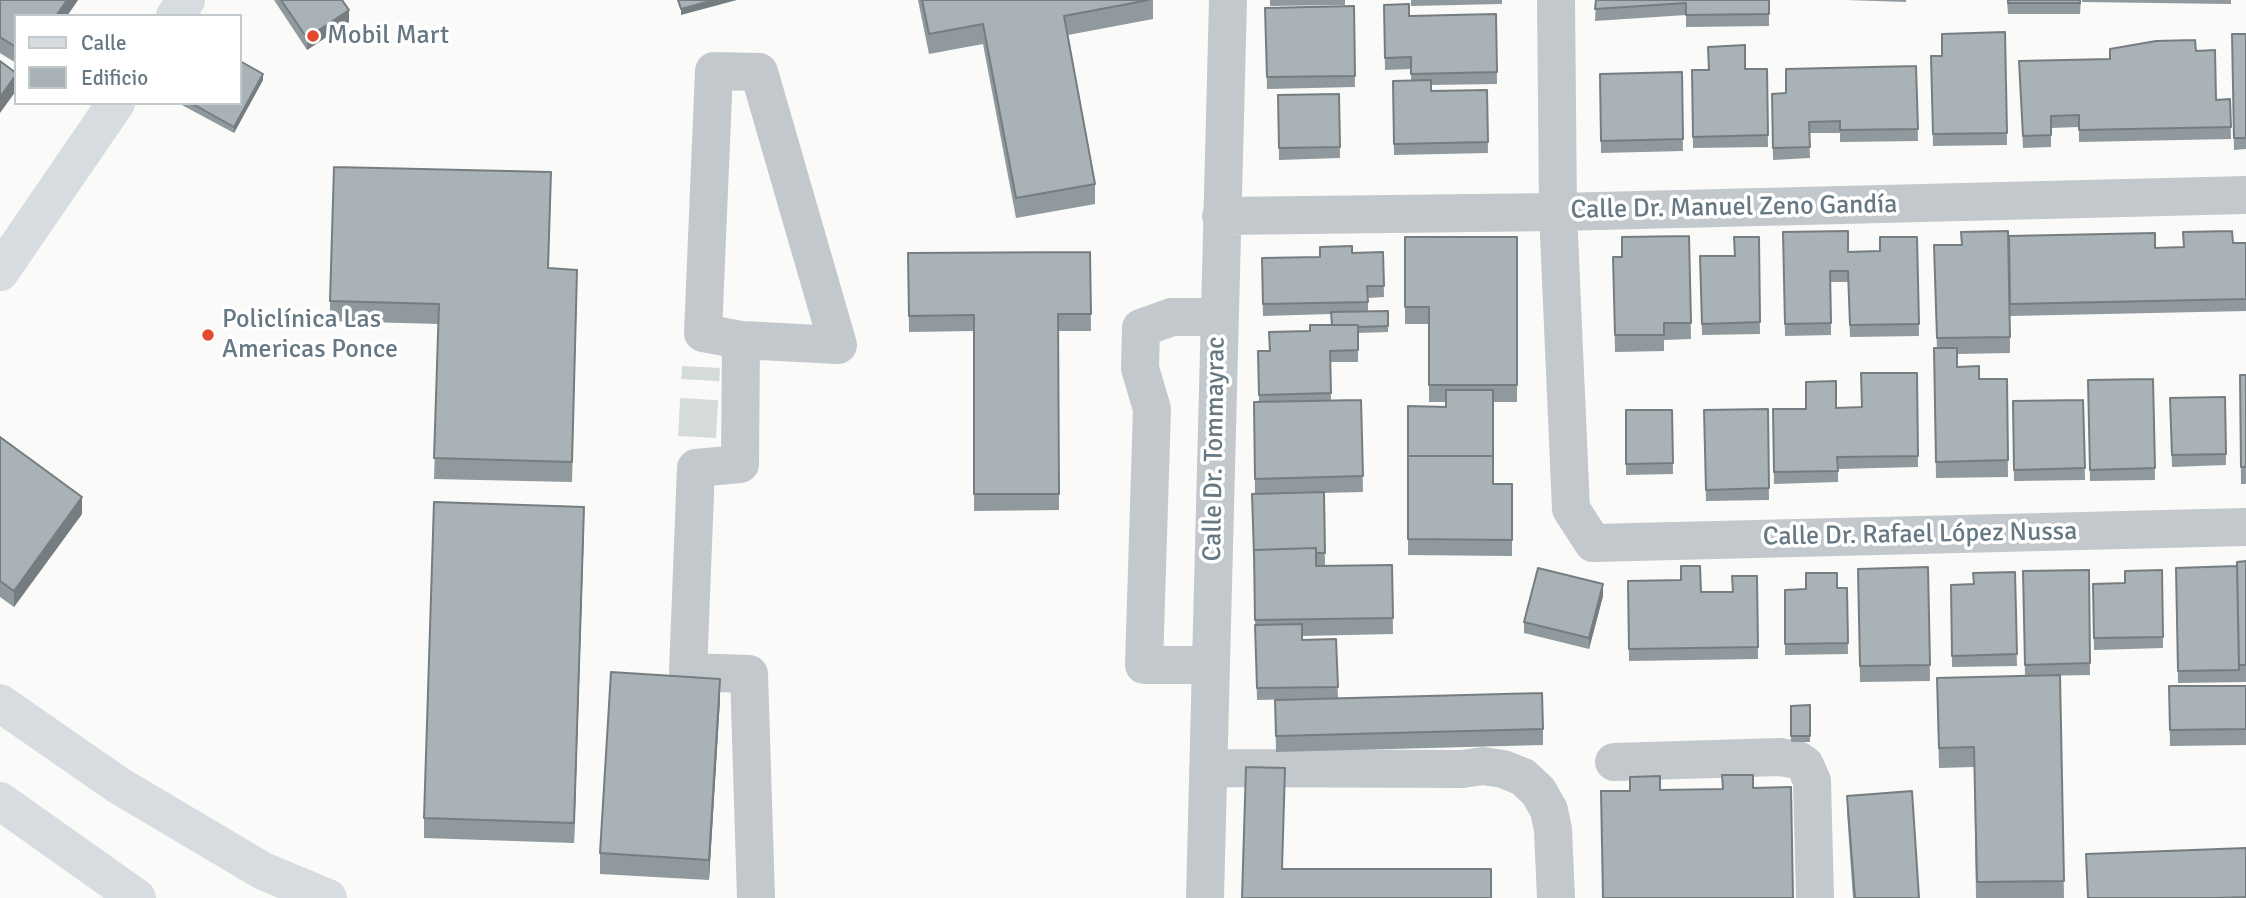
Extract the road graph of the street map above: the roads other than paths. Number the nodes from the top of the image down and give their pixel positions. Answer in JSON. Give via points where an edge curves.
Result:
{"nodes":[{"id":1,"x":1228,"y":0,"type":"edge"},
{"id":2,"x":1556,"y":0,"type":"edge"},
{"id":3,"x":115,"y":105,"type":"edge"},
{"id":4,"x":2246,"y":195,"type":"edge"},
{"id":5,"x":1558,"y":212,"type":"junction"},
{"id":6,"x":1221,"y":216,"type":"junction"},
{"id":7,"x":0,"y":272,"type":"edge"},
{"id":8,"x":1219,"y":317,"type":"junction"},
{"id":9,"x":741,"y":340,"type":"junction"},
{"id":10,"x":2246,"y":527,"type":"edge"},
{"id":11,"x":1210,"y":666,"type":"junction"},
{"id":12,"x":0,"y":703,"type":"edge"},
{"id":13,"x":1614,"y":762,"type":"dead end"},
{"id":14,"x":1208,"y":768,"type":"junction"},
{"id":15,"x":0,"y":801,"type":"edge"},
{"id":16,"x":101,"y":886,"type":"edge"},
{"id":17,"x":137,"y":898,"type":"edge"},
{"id":18,"x":328,"y":898,"type":"edge"},
{"id":19,"x":756,"y":898,"type":"edge"},
{"id":20,"x":1205,"y":898,"type":"edge"},
{"id":21,"x":1556,"y":898,"type":"edge"},
{"id":22,"x":1815,"y":898,"type":"edge"}],
"edges":[{"from":1,"to":6,"type":"street","name":"Calle Dr. Tommayrac"},
{"from":2,"to":5,"type":"street"},
{"from":3,"to":7,"type":"main road"},
{"from":4,"to":5,"type":"street","name":"Calle Dr. Manuel Zeno Gandía"},
{"from":5,"to":6,"type":"street","name":"Calle Dr. Manuel Zeno Gandía"},
{"from":5,"to":10,"type":"street","name":"Calle Dr. Rafael López Nussa","via":[[1572,509],[1593,543]]},
{"from":6,"to":8,"type":"street","name":"Calle Dr. Tommayrac"},
{"from":8,"to":11,"type":"street","name":"Calle Dr. Tommayrac"},
{"from":8,"to":11,"type":"street","via":[[1172,317],[1141,328],[1140,369],[1153,409],[1144,666]]},
{"from":9,"to":9,"type":"street","via":[[702,350],[714,71],[759,72],[838,345]]},
{"from":9,"to":19,"type":"street","via":[[740,464],[696,453],[688,672],[749,674]]},
{"from":11,"to":14,"type":"street","name":"Calle Dr. Tommayrac"},
{"from":12,"to":18,"type":"main road","via":[[118,785],[263,871]]},
{"from":13,"to":22,"type":"street","via":[[1798,760],[1812,781]]},
{"from":14,"to":20,"type":"street","name":"Calle Dr. Tommayrac"},
{"from":14,"to":21,"type":"street","via":[[1503,769],[1523,777],[1549,810]]},
{"from":15,"to":16,"type":"main road"},
{"from":16,"to":17,"type":"main road"}]}
